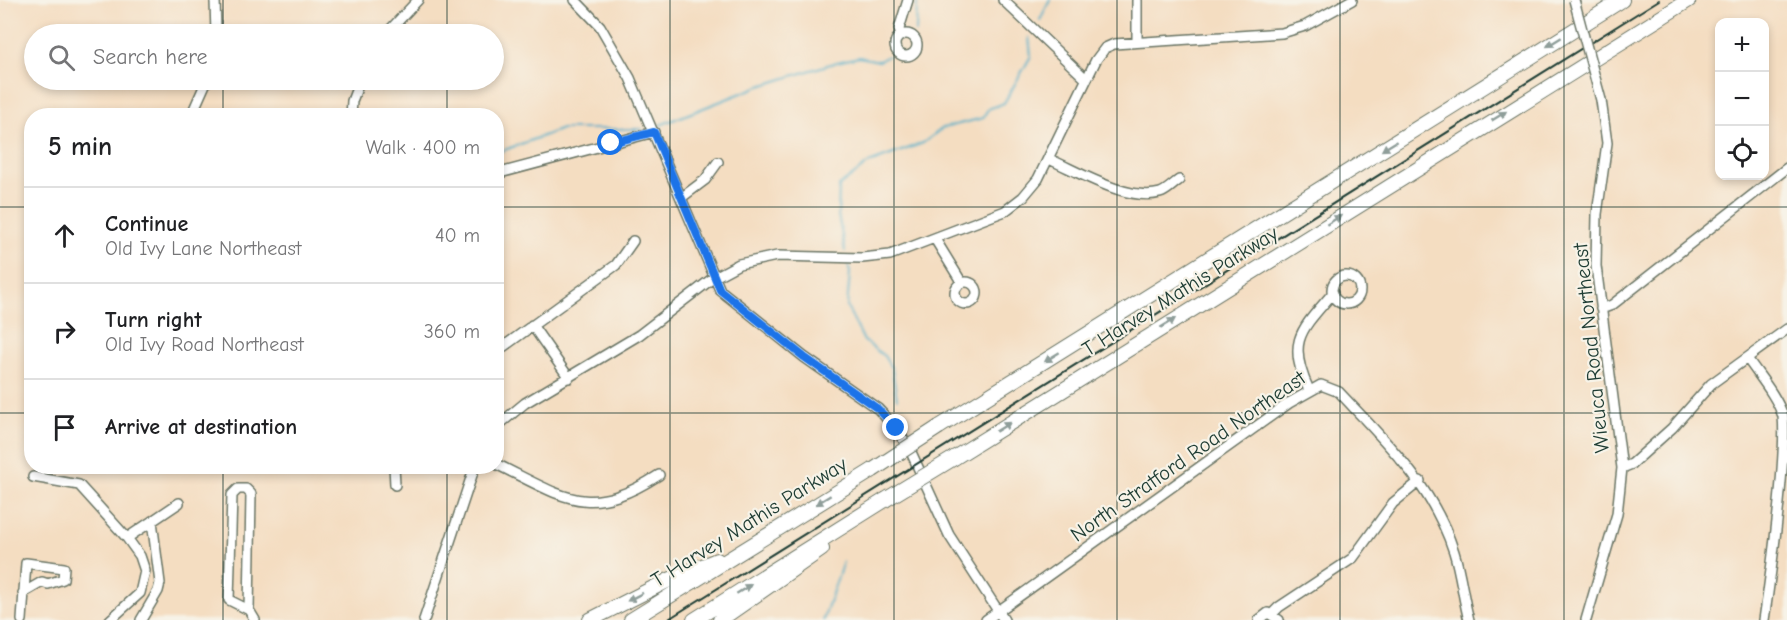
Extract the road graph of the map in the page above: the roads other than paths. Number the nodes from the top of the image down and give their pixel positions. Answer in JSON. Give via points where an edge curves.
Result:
{"nodes":[{"id":1,"x":215,"y":0,"type":"edge"},
{"id":2,"x":418,"y":0,"type":"edge"},
{"id":3,"x":575,"y":0,"type":"edge"},
{"id":4,"x":908,"y":0,"type":"edge"},
{"id":5,"x":1003,"y":0,"type":"edge"},
{"id":6,"x":1137,"y":0,"type":"edge"},
{"id":7,"x":1352,"y":0,"type":"edge"},
{"id":8,"x":1574,"y":0,"type":"edge"},
{"id":9,"x":1622,"y":0,"type":"edge"},
{"id":10,"x":1689,"y":0,"type":"edge"},
{"id":11,"x":216,"y":24,"type":"edge"},
{"id":12,"x":395,"y":24,"type":"edge"},
{"id":13,"x":901,"y":36,"type":"dead end"},
{"id":14,"x":1137,"y":42,"type":"junction"},
{"id":15,"x":1086,"y":79,"type":"junction"},
{"id":16,"x":203,"y":90,"type":"edge"},
{"id":17,"x":356,"y":90,"type":"edge"},
{"id":18,"x":195,"y":108,"type":"edge"},
{"id":19,"x":352,"y":108,"type":"edge"},
{"id":20,"x":654,"y":132,"type":"junction"},
{"id":21,"x":1049,"y":159,"type":"junction"},
{"id":22,"x":718,"y":162,"type":"dead end"},
{"id":23,"x":1787,"y":168,"type":"edge"},
{"id":24,"x":504,"y":172,"type":"edge"},
{"id":25,"x":1179,"y":180,"type":"dead end"},
{"id":26,"x":681,"y":198,"type":"junction"},
{"id":27,"x":935,"y":239,"type":"junction"},
{"id":28,"x":633,"y":241,"type":"dead end"},
{"id":29,"x":714,"y":279,"type":"junction"},
{"id":30,"x":962,"y":283,"type":"dead end"},
{"id":31,"x":1333,"y":292,"type":"dead end"},
{"id":32,"x":1601,"y":309,"type":"junction"},
{"id":33,"x":532,"y":326,"type":"junction"},
{"id":34,"x":1787,"y":330,"type":"edge"},
{"id":35,"x":504,"y":346,"type":"edge"},
{"id":36,"x":1747,"y":358,"type":"junction"},
{"id":37,"x":569,"y":378,"type":"junction"},
{"id":38,"x":1309,"y":390,"type":"junction"},
{"id":39,"x":504,"y":420,"type":"edge"},
{"id":40,"x":504,"y":468,"type":"edge"},
{"id":41,"x":1622,"y":468,"type":"junction"},
{"id":42,"x":394,"y":474,"type":"edge"},
{"id":43,"x":472,"y":474,"type":"edge"},
{"id":44,"x":659,"y":475,"type":"dead end"},
{"id":45,"x":33,"y":477,"type":"dead end"},
{"id":46,"x":1420,"y":481,"type":"junction"},
{"id":47,"x":395,"y":485,"type":"dead end"},
{"id":48,"x":885,"y":500,"type":"junction"},
{"id":49,"x":179,"y":503,"type":"dead end"},
{"id":50,"x":1783,"y":508,"type":"edge"},
{"id":51,"x":153,"y":521,"type":"junction"},
{"id":52,"x":127,"y":538,"type":"junction"},
{"id":53,"x":747,"y":548,"type":"junction"},
{"id":54,"x":45,"y":565,"type":"junction"},
{"id":55,"x":158,"y":571,"type":"junction"},
{"id":56,"x":145,"y":574,"type":"junction"},
{"id":57,"x":42,"y":582,"type":"junction"},
{"id":58,"x":23,"y":593,"type":"junction"},
{"id":59,"x":249,"y":610,"type":"junction"},
{"id":60,"x":998,"y":611,"type":"junction"},
{"id":61,"x":1276,"y":617,"type":"edge"},
{"id":62,"x":21,"y":620,"type":"edge"},
{"id":63,"x":110,"y":620,"type":"edge"},
{"id":64,"x":141,"y":620,"type":"edge"},
{"id":65,"x":255,"y":620,"type":"edge"},
{"id":66,"x":424,"y":620,"type":"edge"},
{"id":67,"x":590,"y":620,"type":"edge"},
{"id":68,"x":631,"y":620,"type":"edge"},
{"id":69,"x":694,"y":620,"type":"edge"},
{"id":70,"x":720,"y":620,"type":"edge"},
{"id":71,"x":986,"y":620,"type":"edge"},
{"id":72,"x":1004,"y":620,"type":"edge"},
{"id":73,"x":1259,"y":620,"type":"edge"},
{"id":74,"x":1469,"y":620,"type":"edge"},
{"id":75,"x":1586,"y":620,"type":"edge"},
{"id":76,"x":1764,"y":620,"type":"edge"}],
"edges":[{"from":1,"to":11,"type":"street"},
{"from":2,"to":12,"type":"street"},
{"from":3,"to":20,"type":"street","via":[[609,39]]},
{"from":4,"to":13,"type":"street","via":[[899,28]]},
{"from":5,"to":15,"type":"street"},
{"from":6,"to":14,"type":"street"},
{"from":7,"to":14,"type":"street","via":[[1305,26],[1282,33]]},
{"from":8,"to":32,"type":"street","name":"Wieuca Road Northeast","bridge":true,"via":[[1601,100],[1607,139],[1595,238]]},
{"from":9,"to":53,"type":"highway","name":"T Harvey Mathis Parkway","one_way":true,"bridge":true},
{"from":48,"to":10,"type":"highway","name":"T Harvey Mathis Parkway","one_way":true,"bridge":true},
{"from":14,"to":15,"type":"street","via":[[1105,48]]},
{"from":15,"to":21,"type":"street"},
{"from":16,"to":18,"type":"street"},
{"from":17,"to":19,"type":"street"},
{"from":20,"to":24,"type":"street"},
{"from":20,"to":26,"type":"street"},
{"from":21,"to":25,"type":"street","via":[[1126,192],[1163,192]]},
{"from":21,"to":27,"type":"street","via":[[1031,189],[1014,205]]},
{"from":22,"to":26,"type":"street","via":[[705,180]]},
{"from":23,"to":32,"type":"street","via":[[1612,305]]},
{"from":26,"to":29,"type":"street"},
{"from":27,"to":29,"type":"street","via":[[876,257],[766,257],[739,264]]},
{"from":27,"to":30,"type":"street"},
{"from":28,"to":33,"type":"street","via":[[615,265]]},
{"from":29,"to":37,"type":"street","via":[[639,335]]},
{"from":29,"to":60,"type":"street","via":[[728,298],[868,402],[896,428],[949,535]]},
{"from":31,"to":38,"type":"street","via":[[1304,327],[1297,347],[1298,366]]},
{"from":32,"to":41,"type":"street","name":"Wieuca Road Northeast"},
{"from":33,"to":35,"type":"street"},
{"from":33,"to":37,"type":"street"},
{"from":34,"to":36,"type":"street"},
{"from":36,"to":41,"type":"street","via":[[1711,384],[1672,428],[1632,464]]},
{"from":36,"to":50,"type":"street","via":[[1784,420]]},
{"from":37,"to":39,"type":"street"},
{"from":38,"to":46,"type":"street","name":"North Stratford Road Northeast","via":[[1322,385],[1339,392]]},
{"from":38,"to":60,"type":"street","name":"North Stratford Road Northeast"},
{"from":40,"to":44,"type":"street","via":[[564,497],[584,502],[618,497]]},
{"from":41,"to":75,"type":"street","name":"Wieuca Road Northeast","via":[[1617,514]]},
{"from":42,"to":47,"type":"street"},
{"from":43,"to":66,"type":"street"},
{"from":45,"to":52,"type":"street","via":[[79,485]]},
{"from":46,"to":61,"type":"street","via":[[1393,503],[1349,562],[1279,607]]},
{"from":46,"to":74,"type":"street","name":"North Stratford Road Northeast","via":[[1455,553]]},
{"from":69,"to":48,"type":"highway","name":"T Harvey Mathis Parkway","one_way":true},
{"from":48,"to":70,"type":"highway"},
{"from":49,"to":51,"type":"street"},
{"from":50,"to":76,"type":"street"},
{"from":51,"to":52,"type":"street"},
{"from":51,"to":55,"type":"street"},
{"from":52,"to":56,"type":"street","via":[[140,556]]},
{"from":53,"to":67,"type":"highway","one_way":true,"via":[[669,580]]},
{"from":53,"to":68,"type":"highway","name":"T Harvey Mathis Parkway"},
{"from":54,"to":57,"type":"street"},
{"from":54,"to":57,"type":"street","via":[[64,568],[63,579]]},
{"from":54,"to":58,"type":"street","via":[[26,563]]},
{"from":55,"to":56,"type":"street"},
{"from":55,"to":64,"type":"street","via":[[158,591]]},
{"from":56,"to":63,"type":"street","via":[[140,593]]},
{"from":57,"to":58,"type":"street"},
{"from":58,"to":62,"type":"street"},
{"from":59,"to":59,"type":"street","via":[[251,494],[238,489],[232,495],[229,600]]},
{"from":59,"to":65,"type":"street"},
{"from":60,"to":71,"type":"street","name":"North Stratford Road Northeast"},
{"from":60,"to":72,"type":"street"},
{"from":61,"to":73,"type":"street","via":[[1264,614]]}]}
